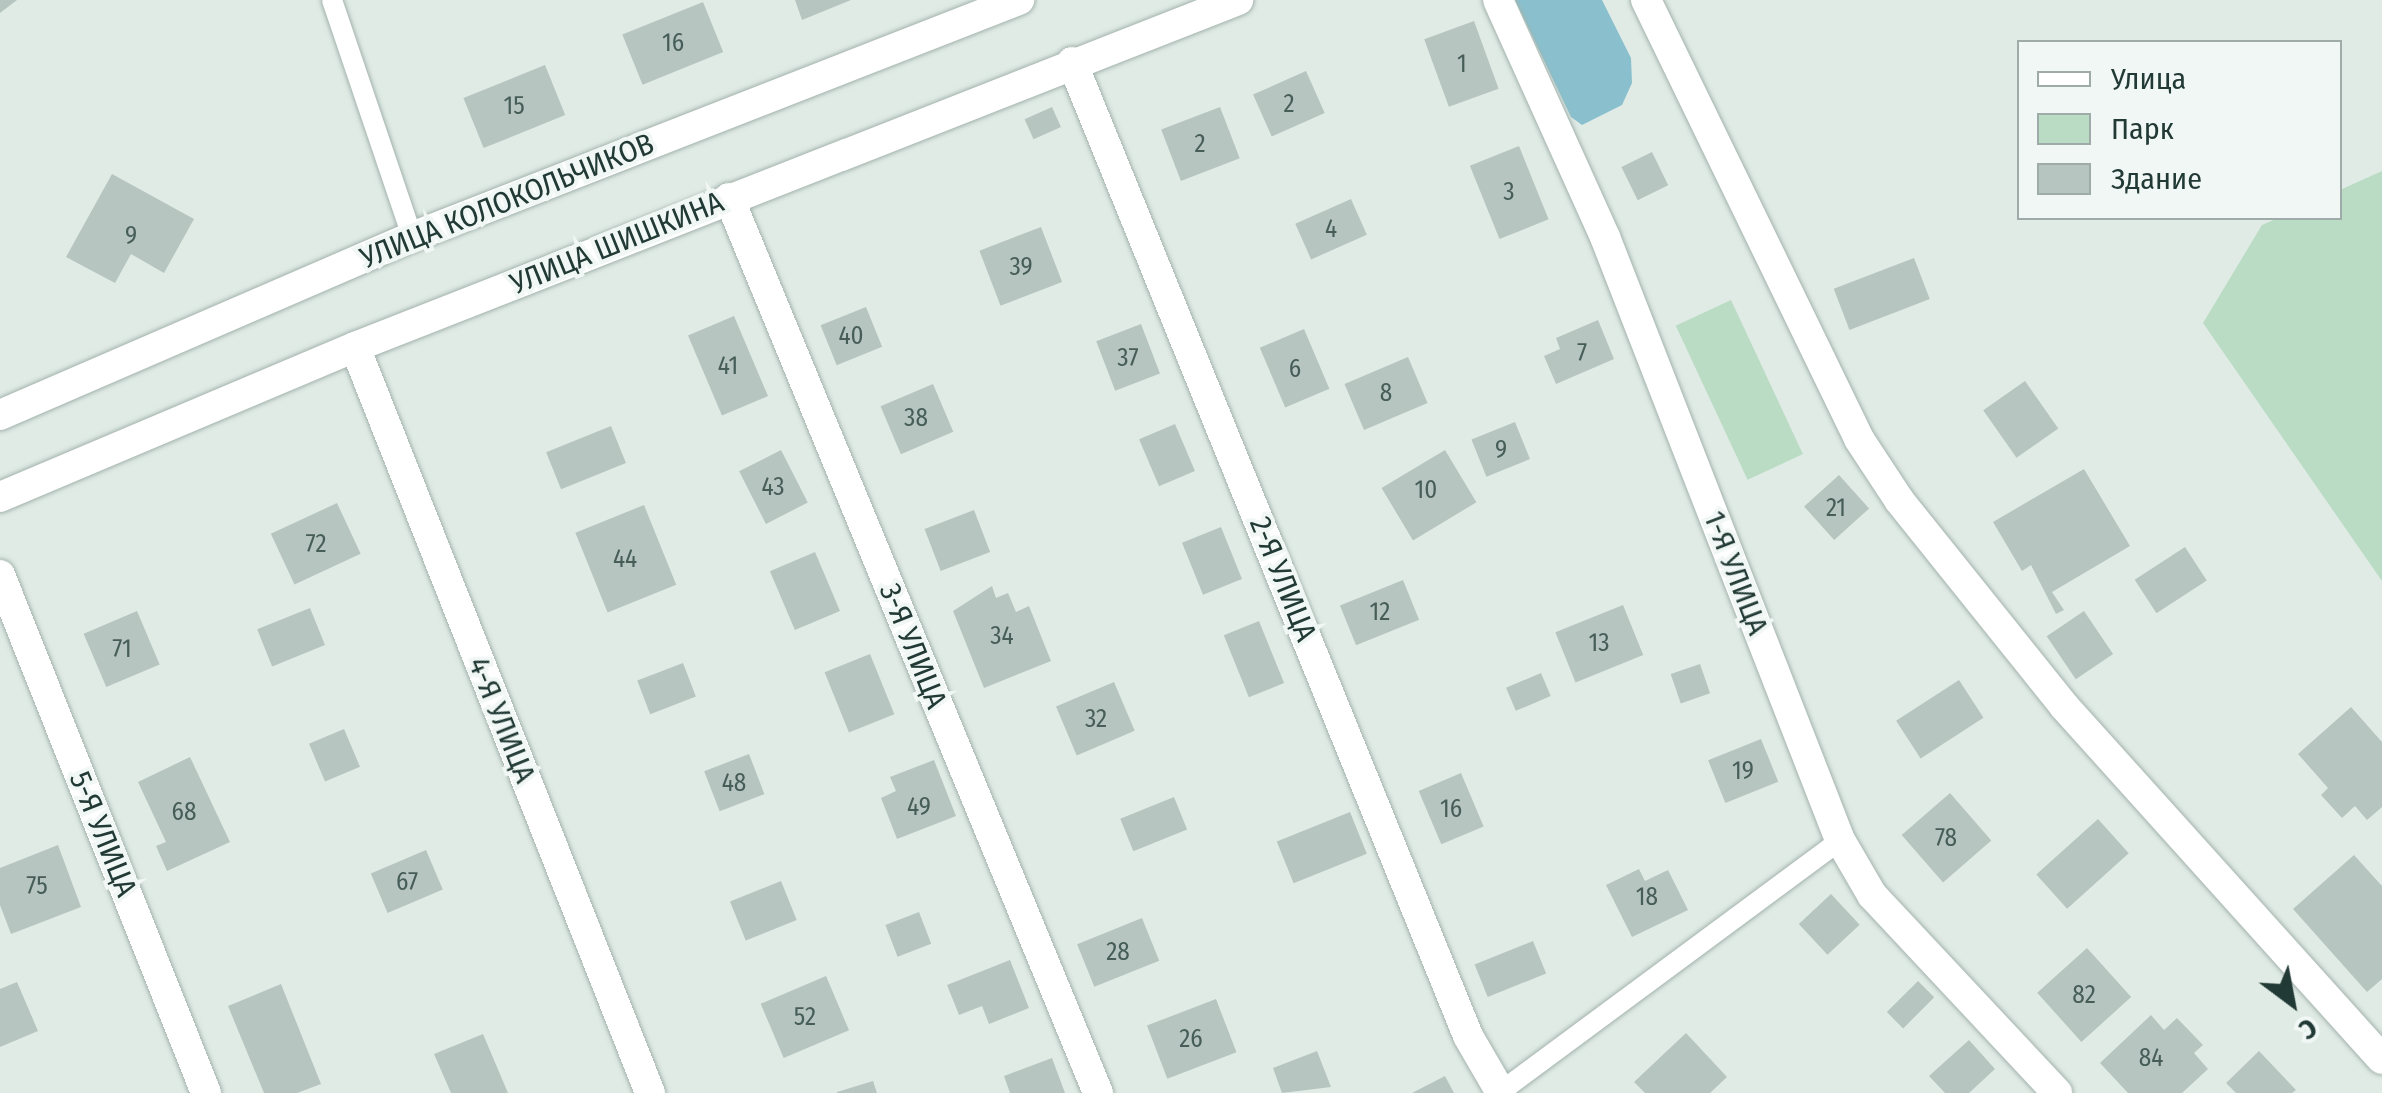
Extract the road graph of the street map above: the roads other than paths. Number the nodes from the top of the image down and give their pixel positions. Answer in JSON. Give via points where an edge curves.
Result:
{"nodes":[{"id":1,"x":332,"y":0,"type":"edge"},
{"id":2,"x":1019,"y":0,"type":"edge"},
{"id":3,"x":1238,"y":0,"type":"edge"},
{"id":4,"x":1498,"y":0,"type":"edge"},
{"id":5,"x":1646,"y":0,"type":"edge"},
{"id":6,"x":1072,"y":62,"type":"junction"},
{"id":7,"x":729,"y":198,"type":"junction"},
{"id":8,"x":412,"y":237,"type":"junction"},
{"id":9,"x":354,"y":347,"type":"junction"},
{"id":10,"x":0,"y":415,"type":"edge"},
{"id":11,"x":0,"y":497,"type":"edge"},
{"id":12,"x":0,"y":575,"type":"edge"},
{"id":13,"x":1840,"y":840,"type":"junction"},
{"id":14,"x":2382,"y":1059,"type":"edge"},
{"id":15,"x":1501,"y":1092,"type":"edge"},
{"id":16,"x":206,"y":1093,"type":"edge"},
{"id":17,"x":650,"y":1093,"type":"edge"},
{"id":18,"x":1098,"y":1093,"type":"edge"},
{"id":19,"x":2057,"y":1093,"type":"edge"}],
"edges":[{"from":1,"to":8,"type":"lane"},
{"from":2,"to":8,"type":"street","name":"УЛИЦА КОЛОКОЛЬЧИКОВ"},
{"from":3,"to":6,"type":"street","name":"УЛИЦА ШИШКИНА"},
{"from":4,"to":13,"type":"street","name":"1-Я УЛИЦА","via":[[1605,237]]},
{"from":5,"to":14,"type":"street","via":[[1859,438],[1899,500],[2064,706]]},
{"from":6,"to":7,"type":"street","name":"УЛИЦА ШИШКИНА"},
{"from":6,"to":15,"type":"street","name":"2-Я УЛИЦА","via":[[1468,1036]]},
{"from":7,"to":9,"type":"street","name":"УЛИЦА ШИШКИНА"},
{"from":7,"to":18,"type":"street","name":"3-Я УЛИЦА"},
{"from":8,"to":10,"type":"street","name":"УЛИЦА КОЛОКОЛЬЧИКОВ"},
{"from":9,"to":11,"type":"street","name":"УЛИЦА ШИШКИНА"},
{"from":9,"to":17,"type":"street","name":"4-Я УЛИЦА"},
{"from":12,"to":16,"type":"street","name":"5-Я УЛИЦА"},
{"from":13,"to":15,"type":"lane"},
{"from":13,"to":19,"type":"street","name":"1-Я УЛИЦА","via":[[1872,895]]}]}
